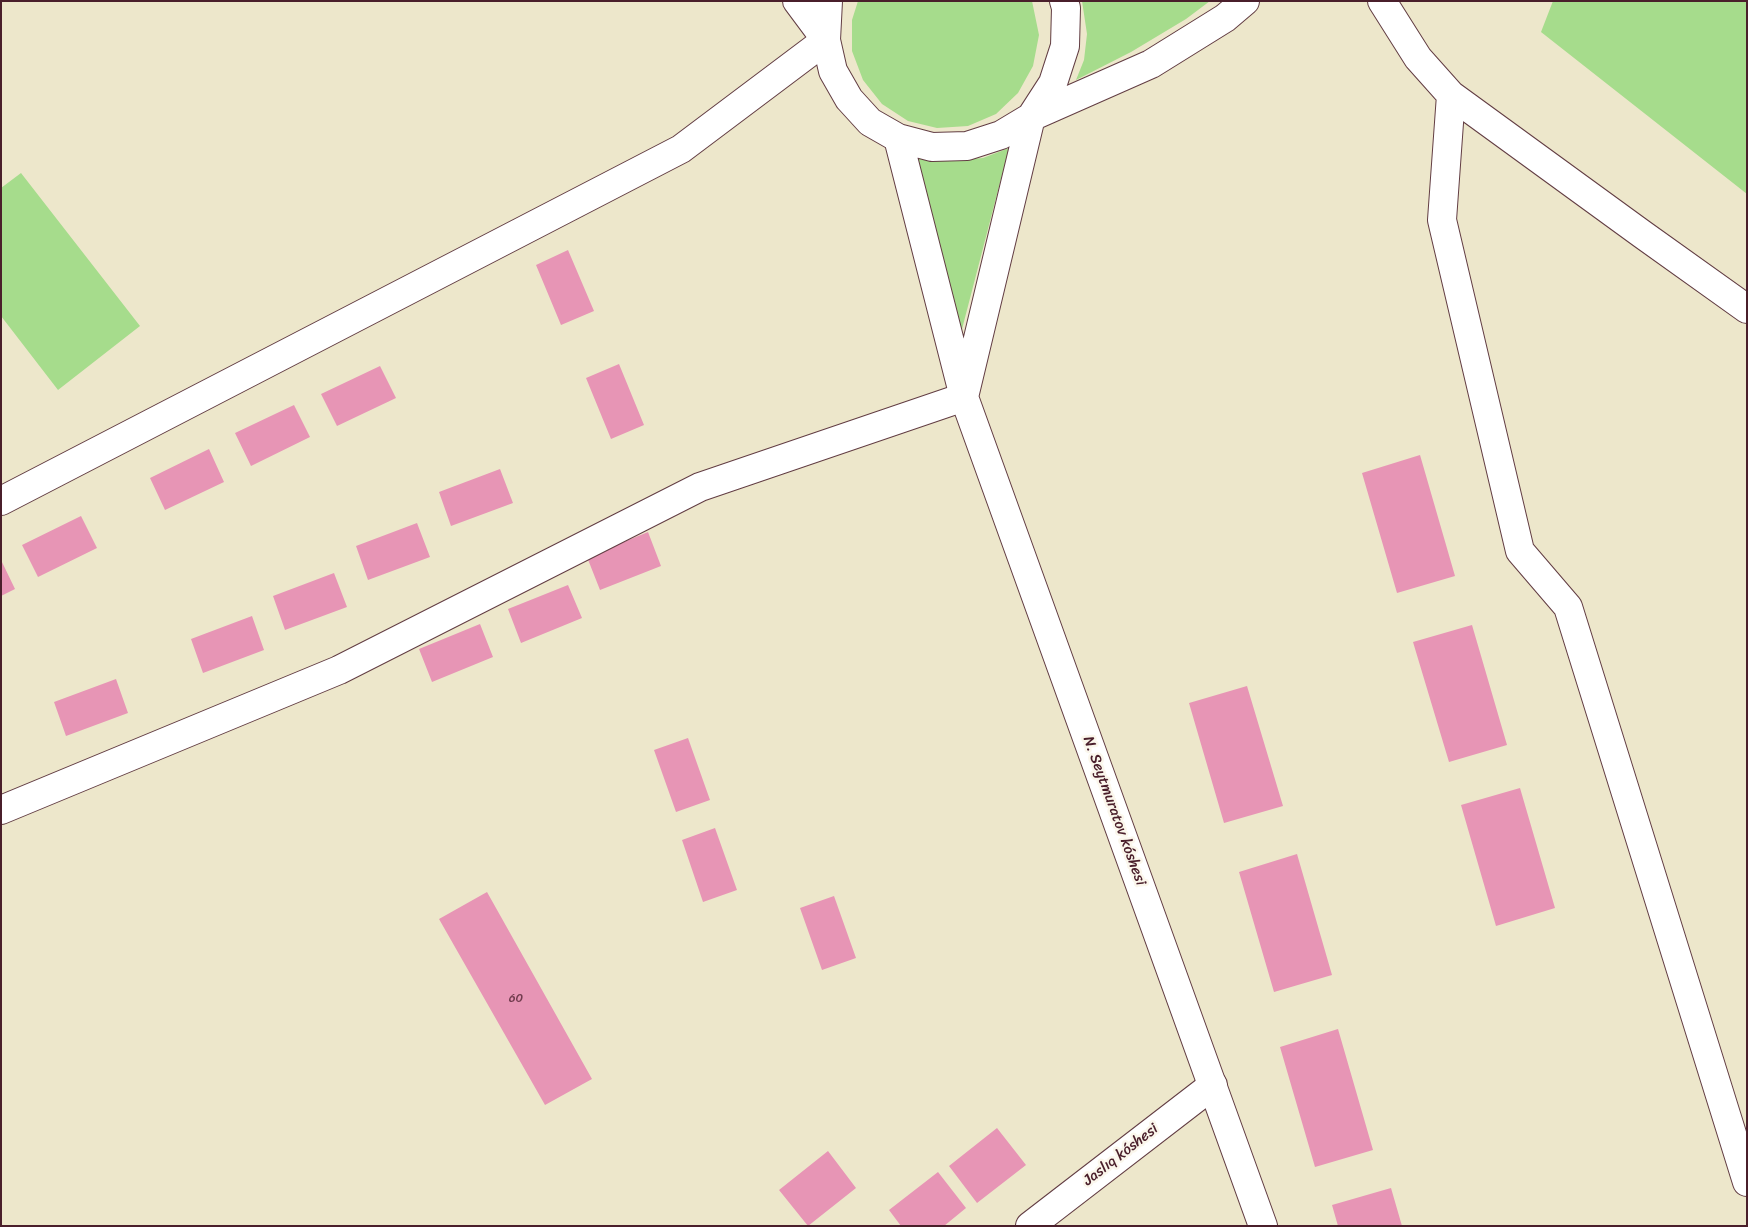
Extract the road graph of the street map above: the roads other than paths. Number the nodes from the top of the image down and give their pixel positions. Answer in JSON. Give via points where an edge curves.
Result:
{"nodes":[{"id":1,"x":797,"y":1,"type":"edge"},
{"id":2,"x":828,"y":1,"type":"edge"},
{"id":3,"x":1064,"y":1,"type":"edge"},
{"id":4,"x":1245,"y":1,"type":"edge"},
{"id":5,"x":1382,"y":1,"type":"edge"},
{"id":6,"x":826,"y":40,"type":"junction"},
{"id":7,"x":1451,"y":95,"type":"junction"},
{"id":8,"x":1030,"y":117,"type":"junction"},
{"id":9,"x":898,"y":138,"type":"junction"},
{"id":10,"x":1747,"y":309,"type":"edge"},
{"id":11,"x":964,"y":397,"type":"junction"},
{"id":12,"x":1,"y":501,"type":"edge"},
{"id":13,"x":1,"y":810,"type":"edge"},
{"id":14,"x":1213,"y":1085,"type":"junction"},
{"id":15,"x":1747,"y":1182,"type":"edge"},
{"id":16,"x":1030,"y":1226,"type":"edge"},
{"id":17,"x":1263,"y":1226,"type":"edge"}],
"edges":[{"from":1,"to":6,"type":"street"},
{"from":2,"to":6,"type":"street"},
{"from":3,"to":8,"type":"street","via":[[1065,46],[1053,83]]},
{"from":4,"to":8,"type":"street","via":[[1225,18],[1151,64]]},
{"from":5,"to":7,"type":"street","via":[[1418,58]]},
{"from":6,"to":9,"type":"street","via":[[833,71],[848,99],[870,122]]},
{"from":6,"to":12,"type":"street","via":[[680,149]]},
{"from":7,"to":10,"type":"street"},
{"from":7,"to":15,"type":"street","via":[[1442,220],[1520,551],[1568,607]]},
{"from":8,"to":9,"type":"street","via":[[1001,135],[967,146],[932,147]]},
{"from":8,"to":11,"type":"street"},
{"from":9,"to":11,"type":"street","name":"N. Seytmuratov kóshesi"},
{"from":11,"to":13,"type":"street","via":[[700,487],[340,670]]},
{"from":11,"to":14,"type":"street","name":"N. Seytmuratov kóshesi"},
{"from":14,"to":16,"type":"street","name":"Jaslıq kóshesi"},
{"from":14,"to":17,"type":"street","name":"N. Seytmuratov kóshesi"}]}
